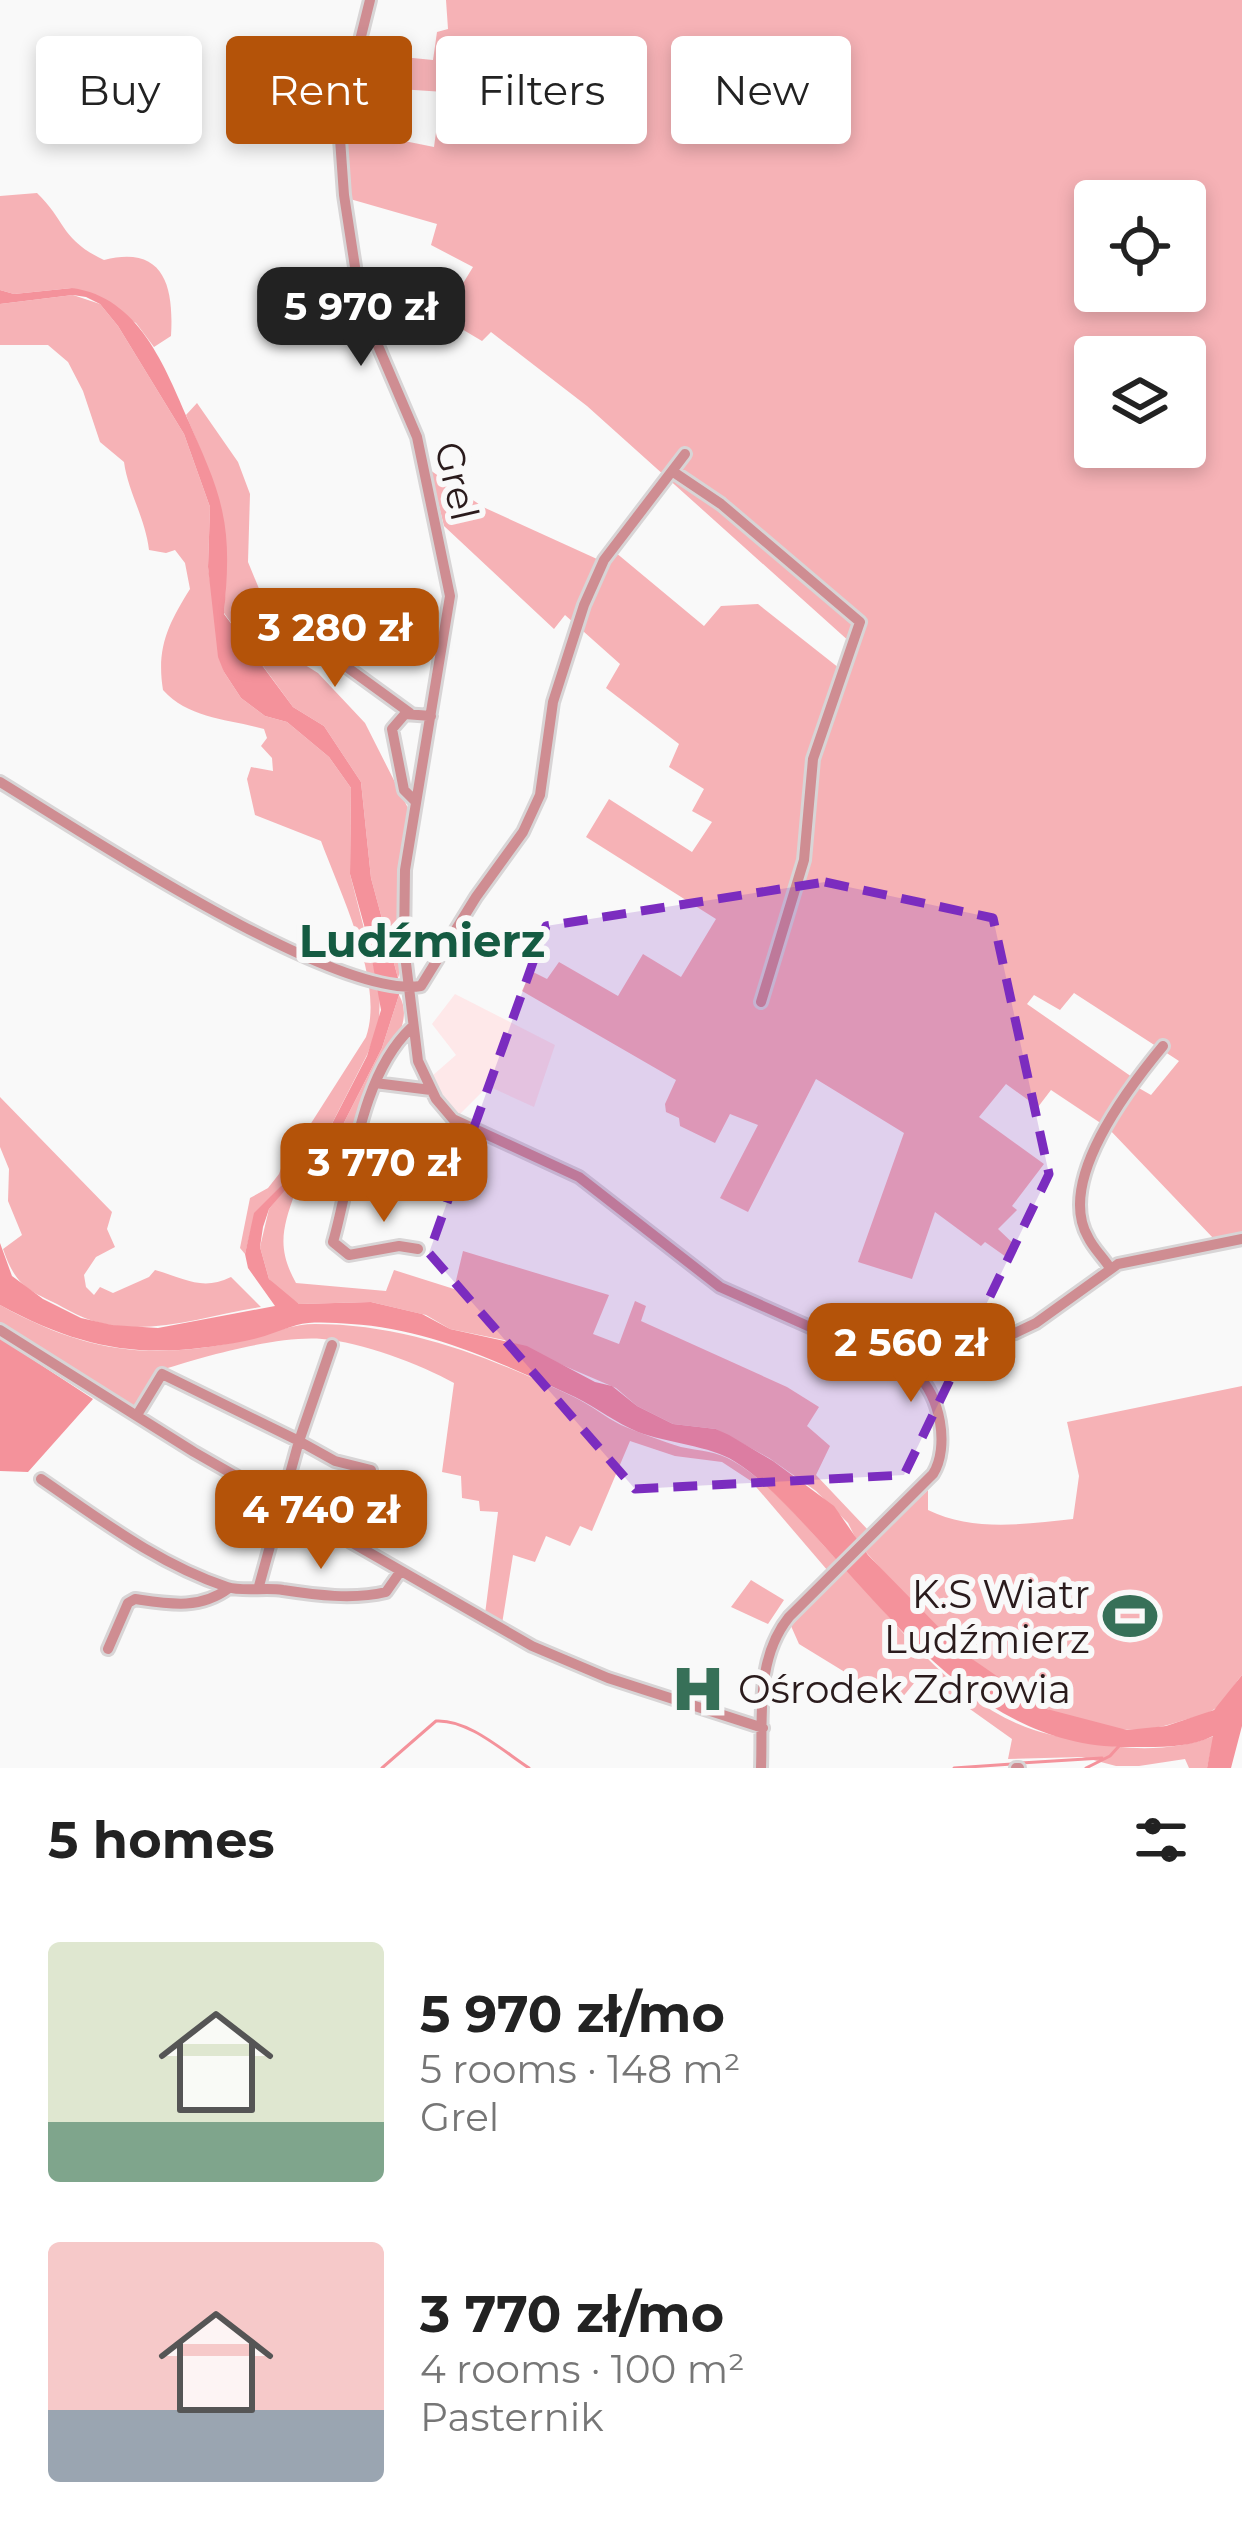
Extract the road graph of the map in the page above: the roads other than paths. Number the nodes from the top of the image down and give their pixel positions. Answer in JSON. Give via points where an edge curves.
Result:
{"nodes":[{"id":1,"x":370,"y":0,"type":"edge"},
{"id":2,"x":685,"y":454,"type":"dead end"},
{"id":3,"x":673,"y":472,"type":"junction"},
{"id":4,"x":289,"y":625,"type":"dead end"},
{"id":5,"x":379,"y":693,"type":"junction"},
{"id":6,"x":410,"y":712,"type":"junction"},
{"id":7,"x":431,"y":716,"type":"junction"},
{"id":8,"x":393,"y":726,"type":"junction"},
{"id":9,"x":0,"y":782,"type":"edge"},
{"id":10,"x":415,"y":801,"type":"junction"},
{"id":11,"x":404,"y":988,"type":"junction"},
{"id":12,"x":761,"y":1003,"type":"dead end"},
{"id":13,"x":411,"y":1028,"type":"junction"},
{"id":14,"x":1163,"y":1046,"type":"dead end"},
{"id":15,"x":375,"y":1083,"type":"junction"},
{"id":16,"x":431,"y":1090,"type":"junction"},
{"id":17,"x":1242,"y":1239,"type":"edge"},
{"id":18,"x":418,"y":1249,"type":"dead end"},
{"id":19,"x":1110,"y":1268,"type":"junction"},
{"id":20,"x":0,"y":1330,"type":"edge"},
{"id":21,"x":332,"y":1345,"type":"dead end"},
{"id":22,"x":921,"y":1348,"type":"junction"},
{"id":23,"x":881,"y":1358,"type":"junction"},
{"id":24,"x":924,"y":1380,"type":"junction"},
{"id":25,"x":136,"y":1415,"type":"junction"},
{"id":26,"x":299,"y":1442,"type":"junction"},
{"id":27,"x":371,"y":1470,"type":"dead end"},
{"id":28,"x":41,"y":1479,"type":"dead end"},
{"id":29,"x":280,"y":1502,"type":"junction"},
{"id":30,"x":400,"y":1572,"type":"junction"},
{"id":31,"x":259,"y":1586,"type":"junction"},
{"id":32,"x":229,"y":1588,"type":"junction"},
{"id":33,"x":108,"y":1649,"type":"dead end"},
{"id":34,"x":763,"y":1728,"type":"junction"},
{"id":35,"x":761,"y":1768,"type":"edge"}],
"edges":[{"from":1,"to":7,"type":"street","name":"Grel","via":[[343,101],[340,147],[361,306],[417,437],[446,571],[448,621]]},
{"from":2,"to":3,"type":"street"},
{"from":3,"to":11,"type":"street","via":[[604,560],[584,605],[553,703],[540,795],[523,832],[426,980]]},
{"from":3,"to":12,"type":"street","via":[[860,622],[814,759],[804,860]]},
{"from":4,"to":5,"type":"street"},
{"from":5,"to":6,"type":"street"},
{"from":5,"to":8,"type":"street"},
{"from":6,"to":7,"type":"street"},
{"from":6,"to":8,"type":"street"},
{"from":7,"to":10,"type":"street","name":"Grel"},
{"from":8,"to":10,"type":"street","via":[[404,790]]},
{"from":9,"to":11,"type":"street","via":[[237,922],[367,982]]},
{"from":10,"to":11,"type":"street","name":"Grel"},
{"from":11,"to":13,"type":"street","name":"Grel"},
{"from":13,"to":15,"type":"street"},
{"from":13,"to":16,"type":"street","name":"Grel"},
{"from":14,"to":19,"type":"street","via":[[1105,1125],[1084,1185],[1086,1236]]},
{"from":15,"to":16,"type":"street"},
{"from":15,"to":18,"type":"street","via":[[333,1242],[349,1255]]},
{"from":16,"to":23,"type":"street","via":[[456,1121],[579,1177],[720,1287]]},
{"from":17,"to":19,"type":"street"},
{"from":19,"to":22,"type":"street","via":[[1027,1328]]},
{"from":20,"to":25,"type":"street"},
{"from":21,"to":26,"type":"street"},
{"from":22,"to":23,"type":"street"},
{"from":22,"to":24,"type":"street"},
{"from":23,"to":24,"type":"street"},
{"from":24,"to":34,"type":"street","via":[[935,1403],[940,1461],[784,1623],[765,1667]]},
{"from":25,"to":26,"type":"street","via":[[162,1374]]},
{"from":25,"to":29,"type":"street"},
{"from":26,"to":27,"type":"street"},
{"from":26,"to":29,"type":"street"},
{"from":28,"to":32,"type":"street","via":[[137,1546]]},
{"from":29,"to":30,"type":"street"},
{"from":29,"to":31,"type":"street"},
{"from":30,"to":31,"type":"street","via":[[386,1592],[373,1595]]},
{"from":30,"to":34,"type":"street","via":[[532,1646]]},
{"from":31,"to":32,"type":"street"},
{"from":32,"to":33,"type":"street","via":[[194,1604],[135,1599]]},
{"from":34,"to":35,"type":"street"}]}
